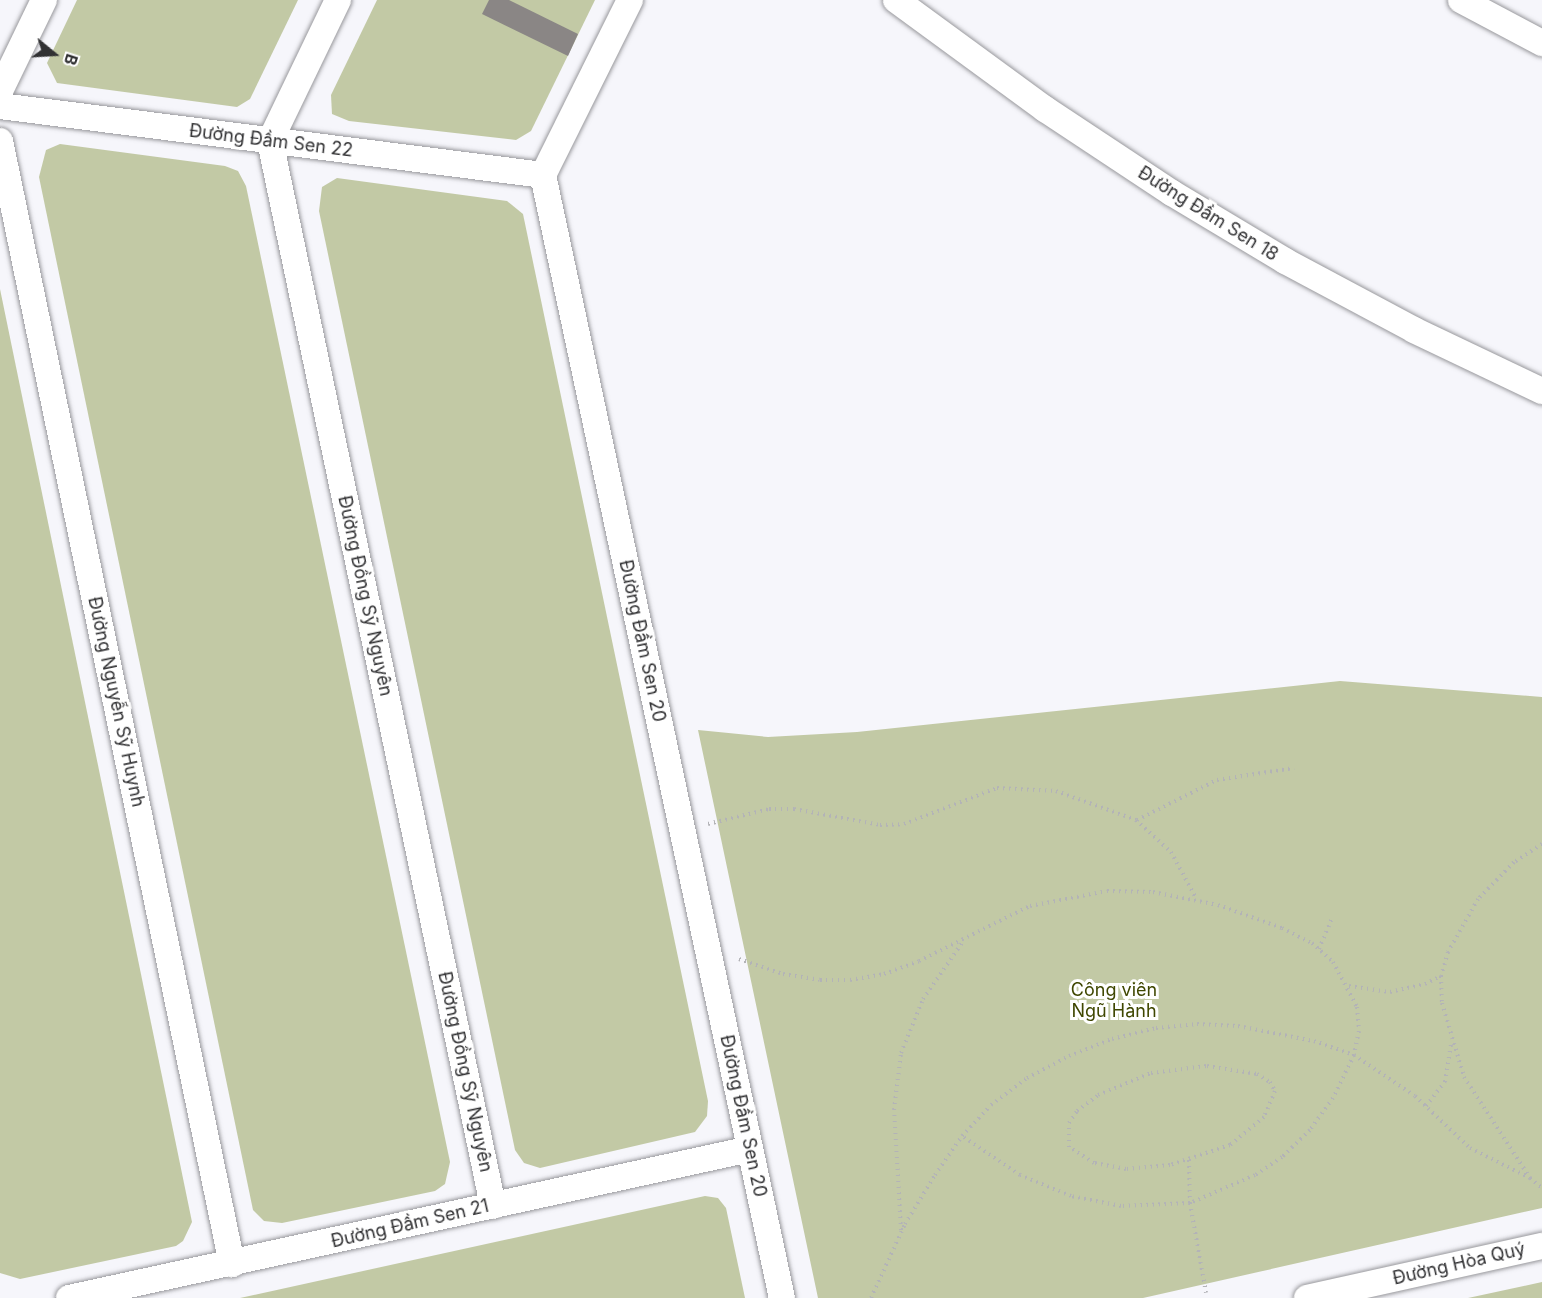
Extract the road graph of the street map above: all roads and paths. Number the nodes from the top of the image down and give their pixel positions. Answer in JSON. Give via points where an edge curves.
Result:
{"nodes":[{"id":1,"x":44,"y":0,"type":"edge"},
{"id":2,"x":339,"y":0,"type":"edge"},
{"id":3,"x":630,"y":0,"type":"edge"},
{"id":4,"x":896,"y":0,"type":"edge"},
{"id":5,"x":1461,"y":0,"type":"edge"},
{"id":6,"x":1542,"y":43,"type":"edge"},
{"id":7,"x":0,"y":91,"type":"edge"},
{"id":8,"x":0,"y":106,"type":"edge"},
{"id":9,"x":0,"y":141,"type":"edge"},
{"id":10,"x":270,"y":141,"type":"junction"},
{"id":11,"x":543,"y":175,"type":"junction"},
{"id":12,"x":1542,"y":391,"type":"edge"},
{"id":13,"x":1293,"y":768,"type":"dead end"},
{"id":14,"x":1136,"y":820,"type":"junction"},
{"id":15,"x":705,"y":825,"type":"dead end"},
{"id":16,"x":1542,"y":844,"type":"edge"},
{"id":17,"x":1196,"y":899,"type":"junction"},
{"id":18,"x":1332,"y":918,"type":"dead end"},
{"id":19,"x":965,"y":940,"type":"junction"},
{"id":20,"x":1319,"y":949,"type":"junction"},
{"id":21,"x":734,"y":957,"type":"dead end"},
{"id":22,"x":1441,"y":976,"type":"junction"},
{"id":23,"x":1349,"y":986,"type":"junction"},
{"id":24,"x":1451,"y":1041,"type":"junction"},
{"id":25,"x":1354,"y":1055,"type":"junction"},
{"id":26,"x":1426,"y":1106,"type":"junction"},
{"id":27,"x":962,"y":1136,"type":"junction"},
{"id":28,"x":750,"y":1149,"type":"junction"},
{"id":29,"x":1190,"y":1161,"type":"junction"},
{"id":30,"x":1530,"y":1178,"type":"junction"},
{"id":31,"x":1542,"y":1188,"type":"edge"},
{"id":32,"x":1190,"y":1203,"type":"junction"},
{"id":33,"x":493,"y":1206,"type":"junction"},
{"id":34,"x":902,"y":1232,"type":"junction"},
{"id":35,"x":1542,"y":1246,"type":"edge"},
{"id":36,"x":232,"y":1264,"type":"junction"},
{"id":37,"x":1206,"y":1293,"type":"dead end"},
{"id":38,"x":69,"y":1298,"type":"edge"},
{"id":39,"x":782,"y":1298,"type":"edge"},
{"id":40,"x":871,"y":1298,"type":"edge"},
{"id":41,"x":1307,"y":1298,"type":"edge"}],
"edges":[{"from":1,"to":7,"type":"street"},
{"from":2,"to":10,"type":"street"},
{"from":3,"to":11,"type":"street"},
{"from":4,"to":12,"type":"street","name":"Đường Đầm Sen 18","via":[[1045,109],[1172,193],[1394,320]]},
{"from":5,"to":6,"type":"street"},
{"from":8,"to":10,"type":"street","name":"Đường Đầm Sen 22"},
{"from":9,"to":36,"type":"street","name":"Đường Nguyễn Sỹ Huynh"},
{"from":10,"to":11,"type":"street","name":"Đường Đầm Sen 22"},
{"from":10,"to":33,"type":"street","name":"Đường Đồng Sỹ Nguyên"},
{"from":11,"to":28,"type":"street","name":"Đường Đầm Sen 20"},
{"from":13,"to":14,"type":"path","via":[[1217,780]]},
{"from":14,"to":15,"type":"path","via":[[1056,791],[1024,787],[970,795],[945,810],[904,824],[880,825],[794,809],[769,809]]},
{"from":14,"to":17,"type":"path","via":[[1171,852]]},
{"from":16,"to":22,"type":"path","via":[[1514,862],[1478,899],[1448,952]]},
{"from":17,"to":19,"type":"path","via":[[1153,892],[1107,891],[1071,896],[1030,906]]},
{"from":17,"to":20,"type":"path","via":[[1282,928]]},
{"from":18,"to":20,"type":"path"},
{"from":19,"to":21,"type":"path","via":[[884,974],[850,980],[783,974]]},
{"from":19,"to":34,"type":"path","via":[[923,999],[902,1053],[894,1110]]},
{"from":20,"to":23,"type":"path"},
{"from":22,"to":23,"type":"path","via":[[1390,992]]},
{"from":22,"to":24,"type":"path","via":[[1442,1004]]},
{"from":23,"to":25,"type":"path","via":[[1357,1007],[1359,1030]]},
{"from":24,"to":26,"type":"path","via":[[1445,1082]]},
{"from":24,"to":30,"type":"path","via":[[1470,1086]]},
{"from":25,"to":26,"type":"path"},
{"from":25,"to":27,"type":"path","via":[[1314,1041],[1238,1026],[1197,1024],[1156,1029],[1101,1043],[1027,1078],[991,1105]]},
{"from":25,"to":32,"type":"path","via":[[1333,1098],[1282,1157],[1221,1193]]},
{"from":26,"to":30,"type":"path","via":[[1470,1148]]},
{"from":27,"to":32,"type":"path","via":[[1020,1176],[1071,1196],[1121,1206]]},
{"from":27,"to":34,"type":"path"},
{"from":28,"to":33,"type":"street","name":"Đường Đầm Sen 21"},
{"from":28,"to":39,"type":"street","name":"Đường Đầm Sen 20"},
{"from":29,"to":29,"type":"path","via":[[1211,1155],[1249,1133],[1274,1100],[1270,1082],[1237,1069],[1207,1066],[1151,1072],[1098,1095],[1069,1123],[1069,1147],[1094,1162],[1149,1169]]},
{"from":29,"to":32,"type":"path"},
{"from":30,"to":31,"type":"path"},
{"from":32,"to":37,"type":"path"},
{"from":33,"to":36,"type":"street","name":"Đường Đầm Sen 21"},
{"from":34,"to":40,"type":"path"},
{"from":35,"to":41,"type":"street","name":"Đường Hòa Quý"},
{"from":36,"to":38,"type":"street","name":"Đường Đầm Sen 21"}]}
